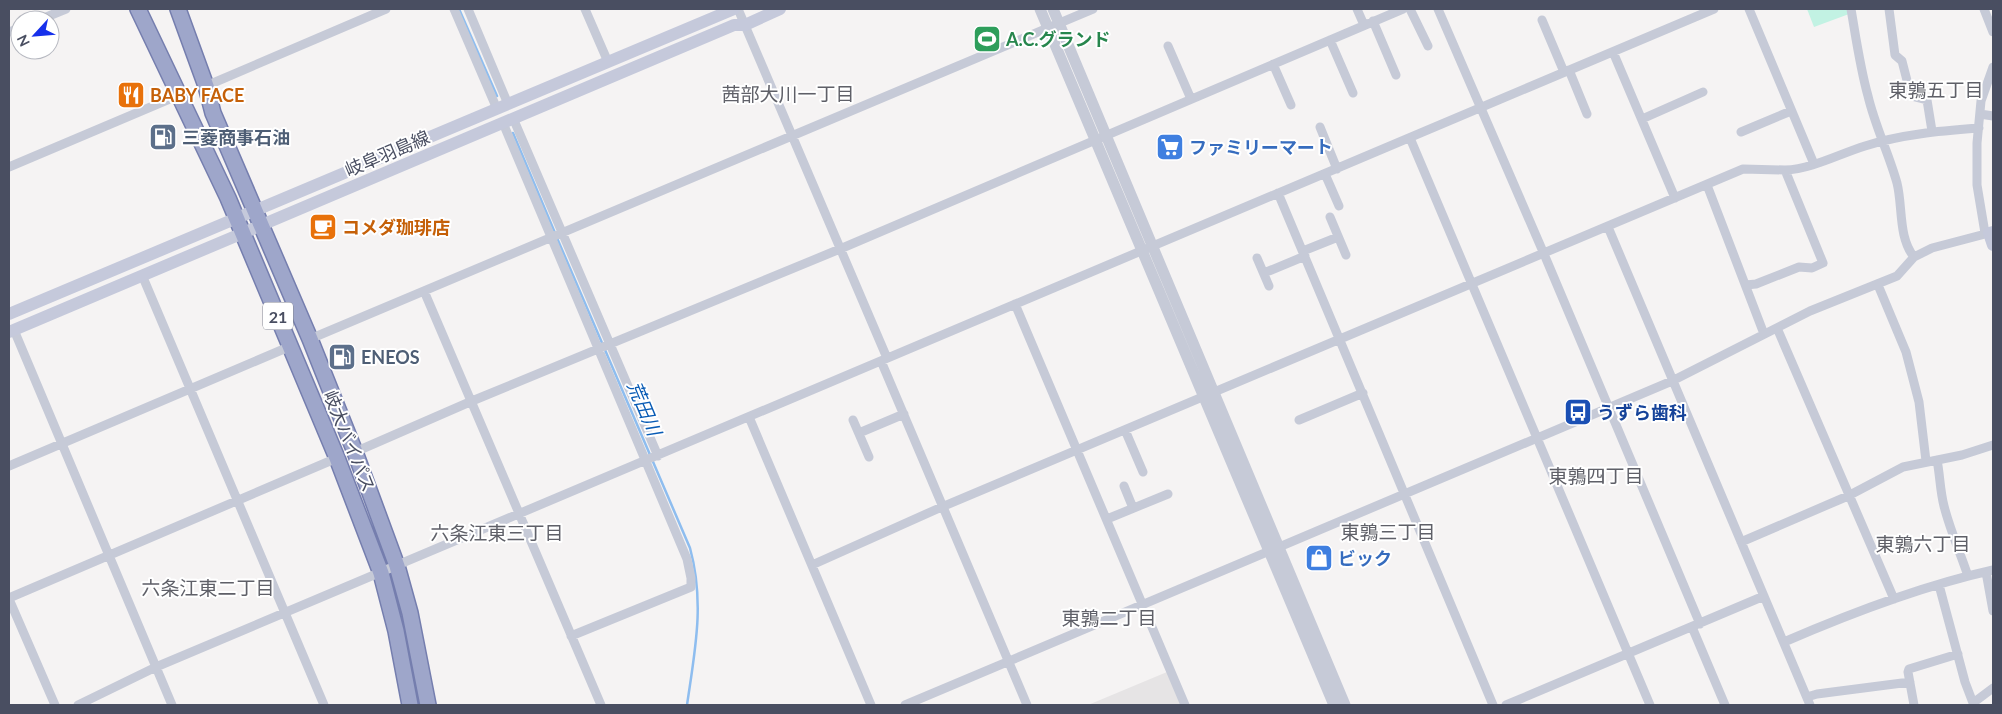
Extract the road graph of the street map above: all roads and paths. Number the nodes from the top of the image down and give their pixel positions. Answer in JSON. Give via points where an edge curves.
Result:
{"nodes":[{"id":1,"x":138,"y":9,"type":"edge"},
{"id":2,"x":178,"y":9,"type":"edge"},
{"id":3,"x":386,"y":9,"type":"edge"},
{"id":4,"x":454,"y":9,"type":"edge"},
{"id":5,"x":468,"y":9,"type":"edge"},
{"id":6,"x":585,"y":9,"type":"edge"},
{"id":7,"x":734,"y":9,"type":"edge"},
{"id":8,"x":738,"y":9,"type":"edge"},
{"id":9,"x":780,"y":9,"type":"edge"},
{"id":10,"x":1040,"y":9,"type":"edge"},
{"id":11,"x":1053,"y":9,"type":"edge"},
{"id":12,"x":1093,"y":9,"type":"edge"},
{"id":13,"x":1357,"y":9,"type":"edge"},
{"id":14,"x":1403,"y":9,"type":"edge"},
{"id":15,"x":1410,"y":9,"type":"edge"},
{"id":16,"x":1438,"y":9,"type":"edge"},
{"id":17,"x":1714,"y":9,"type":"edge"},
{"id":18,"x":1749,"y":9,"type":"edge"},
{"id":19,"x":1851,"y":9,"type":"edge"},
{"id":20,"x":1889,"y":9,"type":"edge"},
{"id":21,"x":1984,"y":9,"type":"edge"},
{"id":22,"x":1542,"y":20,"type":"dead end"},
{"id":23,"x":1374,"y":21,"type":"junction"},
{"id":24,"x":745,"y":25,"type":"junction"},
{"id":25,"x":1054,"y":25,"type":"junction"},
{"id":26,"x":1364,"y":26,"type":"junction"},
{"id":27,"x":1993,"y":32,"type":"edge"},
{"id":28,"x":1330,"y":40,"type":"junction"},
{"id":29,"x":1168,"y":46,"type":"dead end"},
{"id":30,"x":1428,"y":46,"type":"dead end"},
{"id":31,"x":1613,"y":52,"type":"junction"},
{"id":32,"x":608,"y":62,"type":"junction"},
{"id":33,"x":1273,"y":64,"type":"junction"},
{"id":34,"x":1993,"y":67,"type":"edge"},
{"id":35,"x":1566,"y":71,"type":"junction"},
{"id":36,"x":1396,"y":75,"type":"dead end"},
{"id":37,"x":206,"y":86,"type":"junction"},
{"id":38,"x":1703,"y":92,"type":"dead end"},
{"id":39,"x":1353,"y":93,"type":"dead end"},
{"id":40,"x":179,"y":96,"type":"junction"},
{"id":41,"x":1191,"y":99,"type":"junction"},
{"id":42,"x":1291,"y":105,"type":"dead end"},
{"id":43,"x":502,"y":106,"type":"junction"},
{"id":44,"x":1480,"y":107,"type":"junction"},
{"id":45,"x":1791,"y":111,"type":"junction"},
{"id":46,"x":1587,"y":114,"type":"dead end"},
{"id":47,"x":1980,"y":114,"type":"junction"},
{"id":48,"x":1993,"y":116,"type":"edge"},
{"id":49,"x":1642,"y":119,"type":"junction"},
{"id":50,"x":508,"y":121,"type":"junction"},
{"id":51,"x":1320,"y":127,"type":"dead end"},
{"id":52,"x":1979,"y":128,"type":"junction"},
{"id":53,"x":1932,"y":131,"type":"junction"},
{"id":54,"x":1742,"y":132,"type":"dead end"},
{"id":55,"x":792,"y":136,"type":"junction"},
{"id":56,"x":1100,"y":137,"type":"junction"},
{"id":57,"x":1410,"y":138,"type":"junction"},
{"id":58,"x":1881,"y":141,"type":"junction"},
{"id":59,"x":1814,"y":164,"type":"junction"},
{"id":60,"x":9,"y":167,"type":"edge"},
{"id":61,"x":1337,"y":168,"type":"junction"},
{"id":62,"x":1785,"y":170,"type":"junction"},
{"id":63,"x":1325,"y":174,"type":"junction"},
{"id":64,"x":1706,"y":185,"type":"junction"},
{"id":65,"x":1278,"y":193,"type":"junction"},
{"id":66,"x":1675,"y":198,"type":"junction"},
{"id":67,"x":1338,"y":206,"type":"dead end"},
{"id":68,"x":255,"y":210,"type":"junction"},
{"id":69,"x":1330,"y":216,"type":"dead end"},
{"id":70,"x":236,"y":218,"type":"junction"},
{"id":71,"x":262,"y":225,"type":"junction"},
{"id":72,"x":1608,"y":227,"type":"junction"},
{"id":73,"x":243,"y":233,"type":"junction"},
{"id":74,"x":557,"y":235,"type":"junction"},
{"id":75,"x":1338,"y":236,"type":"junction"},
{"id":76,"x":1990,"y":236,"type":"edge"},
{"id":77,"x":1147,"y":248,"type":"junction"},
{"id":78,"x":840,"y":249,"type":"junction"},
{"id":79,"x":1304,"y":253,"type":"junction"},
{"id":80,"x":1544,"y":254,"type":"junction"},
{"id":81,"x":1346,"y":255,"type":"dead end"},
{"id":82,"x":1914,"y":257,"type":"junction"},
{"id":83,"x":1257,"y":258,"type":"dead end"},
{"id":84,"x":1264,"y":273,"type":"junction"},
{"id":85,"x":142,"y":275,"type":"junction"},
{"id":86,"x":1471,"y":285,"type":"junction"},
{"id":87,"x":1746,"y":285,"type":"junction"},
{"id":88,"x":1878,"y":285,"type":"junction"},
{"id":89,"x":1269,"y":286,"type":"dead end"},
{"id":90,"x":424,"y":291,"type":"junction"},
{"id":91,"x":1015,"y":304,"type":"junction"},
{"id":92,"x":9,"y":314,"type":"edge"},
{"id":93,"x":1777,"y":328,"type":"junction"},
{"id":94,"x":11,"y":331,"type":"edge"},
{"id":95,"x":1764,"y":334,"type":"junction"},
{"id":96,"x":310,"y":339,"type":"junction"},
{"id":97,"x":1340,"y":340,"type":"junction"},
{"id":98,"x":291,"y":346,"type":"junction"},
{"id":99,"x":604,"y":346,"type":"junction"},
{"id":100,"x":884,"y":360,"type":"junction"},
{"id":101,"x":1672,"y":381,"type":"junction"},
{"id":102,"x":190,"y":391,"type":"junction"},
{"id":103,"x":1363,"y":394,"type":"junction"},
{"id":104,"x":1209,"y":395,"type":"junction"},
{"id":105,"x":472,"y":401,"type":"junction"},
{"id":106,"x":1608,"y":409,"type":"junction"},
{"id":107,"x":904,"y":414,"type":"junction"},
{"id":108,"x":749,"y":417,"type":"junction"},
{"id":109,"x":853,"y":420,"type":"dead end"},
{"id":110,"x":1299,"y":420,"type":"dead end"},
{"id":111,"x":1125,"y":430,"type":"junction"},
{"id":112,"x":859,"y":433,"type":"junction"},
{"id":113,"x":1537,"y":439,"type":"junction"},
{"id":114,"x":62,"y":444,"type":"junction"},
{"id":115,"x":1993,"y":446,"type":"edge"},
{"id":116,"x":1077,"y":450,"type":"junction"},
{"id":117,"x":355,"y":452,"type":"junction"},
{"id":118,"x":868,"y":456,"type":"dead end"},
{"id":119,"x":338,"y":458,"type":"junction"},
{"id":120,"x":651,"y":459,"type":"junction"},
{"id":121,"x":1937,"y":460,"type":"junction"},
{"id":122,"x":1926,"y":461,"type":"junction"},
{"id":123,"x":9,"y":466,"type":"edge"},
{"id":124,"x":1143,"y":472,"type":"dead end"},
{"id":125,"x":1124,"y":486,"type":"dead end"},
{"id":126,"x":1168,"y":494,"type":"dead end"},
{"id":127,"x":1404,"y":494,"type":"junction"},
{"id":128,"x":1848,"y":496,"type":"junction"},
{"id":129,"x":238,"y":501,"type":"junction"},
{"id":130,"x":944,"y":506,"type":"junction"},
{"id":131,"x":1133,"y":508,"type":"junction"},
{"id":132,"x":520,"y":514,"type":"junction"},
{"id":133,"x":1107,"y":519,"type":"junction"},
{"id":134,"x":1741,"y":542,"type":"junction"},
{"id":135,"x":1273,"y":550,"type":"junction"},
{"id":136,"x":109,"y":555,"type":"junction"},
{"id":137,"x":812,"y":565,"type":"junction"},
{"id":138,"x":397,"y":566,"type":"junction"},
{"id":139,"x":1990,"y":571,"type":"edge"},
{"id":140,"x":381,"y":573,"type":"junction"},
{"id":141,"x":1968,"y":576,"type":"junction"},
{"id":142,"x":1939,"y":585,"type":"junction"},
{"id":143,"x":1764,"y":596,"type":"junction"},
{"id":144,"x":9,"y":599,"type":"edge"},
{"id":145,"x":1894,"y":599,"type":"junction"},
{"id":146,"x":1143,"y":605,"type":"junction"},
{"id":147,"x":1993,"y":612,"type":"edge"},
{"id":148,"x":285,"y":613,"type":"junction"},
{"id":149,"x":1696,"y":625,"type":"junction"},
{"id":150,"x":571,"y":636,"type":"junction"},
{"id":151,"x":1784,"y":642,"type":"junction"},
{"id":152,"x":1628,"y":654,"type":"junction"},
{"id":153,"x":1958,"y":654,"type":"junction"},
{"id":154,"x":1009,"y":661,"type":"junction"},
{"id":155,"x":156,"y":667,"type":"junction"},
{"id":156,"x":1910,"y":682,"type":"junction"},
{"id":157,"x":1993,"y":688,"type":"edge"},
{"id":158,"x":1808,"y":701,"type":"edge"},
{"id":159,"x":54,"y":705,"type":"edge"},
{"id":160,"x":78,"y":705,"type":"edge"},
{"id":161,"x":172,"y":705,"type":"edge"},
{"id":162,"x":324,"y":705,"type":"edge"},
{"id":163,"x":410,"y":705,"type":"edge"},
{"id":164,"x":428,"y":705,"type":"edge"},
{"id":165,"x":601,"y":705,"type":"edge"},
{"id":166,"x":871,"y":705,"type":"edge"},
{"id":167,"x":905,"y":705,"type":"edge"},
{"id":168,"x":1027,"y":705,"type":"edge"},
{"id":169,"x":1185,"y":705,"type":"edge"},
{"id":170,"x":1334,"y":705,"type":"edge"},
{"id":171,"x":1345,"y":705,"type":"edge"},
{"id":172,"x":1493,"y":705,"type":"edge"},
{"id":173,"x":1506,"y":705,"type":"edge"},
{"id":174,"x":1650,"y":705,"type":"edge"},
{"id":175,"x":1725,"y":705,"type":"edge"},
{"id":176,"x":1914,"y":705,"type":"edge"}],
"edges":[{"from":1,"to":40,"type":"highway","name":"岐大バイパス","number":"21"},
{"from":2,"to":37,"type":"highway","name":"岐大バイパス","number":"21"},
{"from":3,"to":37,"type":"street"},
{"from":4,"to":43,"type":"street"},
{"from":5,"to":43,"type":"street"},
{"from":6,"to":32,"type":"street"},
{"from":7,"to":32,"type":"main road","name":"岐阜羽島線"},
{"from":8,"to":24,"type":"street"},
{"from":9,"to":24,"type":"main road","name":"岐阜羽島線"},
{"from":10,"to":25,"type":"street"},
{"from":11,"to":25,"type":"street"},
{"from":12,"to":25,"type":"street"},
{"from":13,"to":26,"type":"street"},
{"from":14,"to":23,"type":"street"},
{"from":15,"to":30,"type":"street"},
{"from":16,"to":44,"type":"street"},
{"from":17,"to":31,"type":"street"},
{"from":18,"to":45,"type":"street"},
{"from":19,"to":58,"type":"street","via":[[1868,96]]},
{"from":20,"to":53,"type":"street","via":[[1895,55],[1902,61],[1911,96],[1927,100]]},
{"from":21,"to":27,"type":"street"},
{"from":22,"to":35,"type":"street"},
{"from":23,"to":26,"type":"street"},
{"from":23,"to":36,"type":"street"},
{"from":24,"to":50,"type":"main road","name":"岐阜羽島線","via":[[734,25]]},
{"from":24,"to":55,"type":"street"},
{"from":25,"to":55,"type":"street"},
{"from":25,"to":56,"type":"street"},
{"from":26,"to":28,"type":"street"},
{"from":28,"to":33,"type":"street"},
{"from":28,"to":39,"type":"street"},
{"from":29,"to":41,"type":"street"},
{"from":31,"to":35,"type":"street"},
{"from":31,"to":49,"type":"street"},
{"from":32,"to":43,"type":"main road","name":"岐阜羽島線"},
{"from":33,"to":41,"type":"street"},
{"from":33,"to":42,"type":"street"},
{"from":34,"to":47,"type":"street","via":[[1981,101]]},
{"from":35,"to":44,"type":"street"},
{"from":35,"to":46,"type":"street"},
{"from":37,"to":68,"type":"highway","name":"岐大バイパス","number":"21","via":[[213,113]]},
{"from":38,"to":49,"type":"street"},
{"from":40,"to":60,"type":"street"},
{"from":40,"to":70,"type":"highway","name":"岐大バイパス","number":"21"},
{"from":41,"to":56,"type":"street"},
{"from":43,"to":68,"type":"main road","name":"岐阜羽島線"},
{"from":44,"to":57,"type":"street"},
{"from":44,"to":80,"type":"street"},
{"from":45,"to":54,"type":"street"},
{"from":45,"to":59,"type":"street"},
{"from":47,"to":48,"type":"street"},
{"from":47,"to":52,"type":"street"},
{"from":49,"to":66,"type":"street"},
{"from":50,"to":71,"type":"main road","name":"岐阜羽島線"},
{"from":50,"to":74,"type":"street"},
{"from":51,"to":61,"type":"street"},
{"from":52,"to":53,"type":"street"},
{"from":52,"to":76,"type":"street","via":[[1978,185]]},
{"from":53,"to":58,"type":"street"},
{"from":55,"to":74,"type":"street"},
{"from":55,"to":78,"type":"street"},
{"from":56,"to":77,"type":"street"},
{"from":56,"to":78,"type":"street"},
{"from":57,"to":61,"type":"street"},
{"from":57,"to":86,"type":"street"},
{"from":58,"to":59,"type":"street"},
{"from":58,"to":82,"type":"street","via":[[1892,163],[1908,249]]},
{"from":59,"to":62,"type":"street"},
{"from":61,"to":63,"type":"street"},
{"from":62,"to":64,"type":"street","via":[[1743,169]]},
{"from":62,"to":87,"type":"street","via":[[1822,263],[1812,268],[1799,266]]},
{"from":63,"to":65,"type":"street"},
{"from":63,"to":67,"type":"street"},
{"from":64,"to":66,"type":"street"},
{"from":64,"to":87,"type":"street"},
{"from":65,"to":77,"type":"street"},
{"from":65,"to":79,"type":"street"},
{"from":66,"to":72,"type":"street"},
{"from":68,"to":70,"type":"main road","name":"岐阜羽島線"},
{"from":68,"to":71,"type":"highway","name":"岐大バイパス","number":"21"},
{"from":69,"to":75,"type":"street"},
{"from":70,"to":73,"type":"highway","name":"岐大バイパス","number":"21"},
{"from":70,"to":92,"type":"main road","name":"岐阜羽島線"},
{"from":71,"to":73,"type":"main road","name":"岐阜羽島線"},
{"from":71,"to":96,"type":"highway","name":"岐大バイパス","number":"21"},
{"from":72,"to":80,"type":"street"},
{"from":72,"to":101,"type":"street"},
{"from":73,"to":85,"type":"main road","name":"岐阜羽島線"},
{"from":73,"to":98,"type":"highway","name":"岐大バイパス","number":"21"},
{"from":74,"to":90,"type":"street"},
{"from":74,"to":99,"type":"street"},
{"from":75,"to":79,"type":"street"},
{"from":75,"to":81,"type":"street"},
{"from":76,"to":82,"type":"street","via":[[1932,248]]},
{"from":77,"to":91,"type":"street"},
{"from":77,"to":104,"type":"street"},
{"from":78,"to":99,"type":"street"},
{"from":78,"to":100,"type":"street"},
{"from":79,"to":84,"type":"street"},
{"from":79,"to":97,"type":"street"},
{"from":80,"to":86,"type":"street"},
{"from":80,"to":106,"type":"street"},
{"from":82,"to":88,"type":"street","via":[[1897,276]]},
{"from":83,"to":84,"type":"street"},
{"from":84,"to":89,"type":"street"},
{"from":85,"to":94,"type":"main road","name":"岐阜羽島線"},
{"from":85,"to":102,"type":"street"},
{"from":86,"to":97,"type":"street"},
{"from":86,"to":113,"type":"street"},
{"from":87,"to":95,"type":"street"},
{"from":88,"to":93,"type":"street","via":[[1810,311]]},
{"from":88,"to":122,"type":"street","via":[[1906,352],[1919,402]]},
{"from":90,"to":96,"type":"street"},
{"from":90,"to":105,"type":"street"},
{"from":91,"to":100,"type":"street"},
{"from":91,"to":116,"type":"street"},
{"from":93,"to":95,"type":"street"},
{"from":93,"to":128,"type":"street"},
{"from":94,"to":114,"type":"street"},
{"from":95,"to":101,"type":"street"},
{"from":96,"to":117,"type":"highway","name":"岐大バイパス","number":"21"},
{"from":97,"to":103,"type":"street"},
{"from":97,"to":104,"type":"street"},
{"from":98,"to":102,"type":"street"},
{"from":98,"to":119,"type":"highway","name":"岐大バイパス","number":"21"},
{"from":99,"to":105,"type":"street"},
{"from":99,"to":120,"type":"street"},
{"from":99,"to":120,"type":"street"},
{"from":100,"to":107,"type":"street"},
{"from":100,"to":108,"type":"street"},
{"from":101,"to":106,"type":"street"},
{"from":101,"to":134,"type":"street"},
{"from":102,"to":114,"type":"street"},
{"from":102,"to":129,"type":"street"},
{"from":103,"to":110,"type":"street"},
{"from":103,"to":127,"type":"street"},
{"from":104,"to":111,"type":"street"},
{"from":104,"to":135,"type":"street"},
{"from":105,"to":117,"type":"street"},
{"from":105,"to":132,"type":"street"},
{"from":106,"to":113,"type":"street"},
{"from":106,"to":149,"type":"street"},
{"from":107,"to":112,"type":"street"},
{"from":107,"to":130,"type":"street"},
{"from":108,"to":120,"type":"street"},
{"from":108,"to":137,"type":"street"},
{"from":109,"to":112,"type":"street"},
{"from":111,"to":116,"type":"street"},
{"from":111,"to":124,"type":"street"},
{"from":112,"to":118,"type":"street"},
{"from":113,"to":127,"type":"street"},
{"from":113,"to":152,"type":"street"},
{"from":114,"to":123,"type":"street"},
{"from":114,"to":136,"type":"street"},
{"from":115,"to":121,"type":"street"},
{"from":116,"to":130,"type":"street"},
{"from":116,"to":133,"type":"street"},
{"from":117,"to":138,"type":"highway","name":"岐大バイパス","number":"21"},
{"from":119,"to":129,"type":"street"},
{"from":119,"to":140,"type":"highway","name":"岐大バイパス","number":"21"},
{"from":120,"to":132,"type":"street"},
{"from":120,"to":150,"type":"street","via":[[687,559],[691,587]]},
{"from":121,"to":122,"type":"street"},
{"from":121,"to":141,"type":"street","via":[[1944,505]]},
{"from":122,"to":128,"type":"street","via":[[1903,467]]},
{"from":125,"to":131,"type":"street"},
{"from":126,"to":131,"type":"street"},
{"from":127,"to":135,"type":"street"},
{"from":127,"to":172,"type":"street"},
{"from":128,"to":134,"type":"street"},
{"from":128,"to":145,"type":"street"},
{"from":129,"to":136,"type":"street"},
{"from":129,"to":148,"type":"street"},
{"from":130,"to":137,"type":"street"},
{"from":130,"to":154,"type":"street"},
{"from":131,"to":133,"type":"street"},
{"from":132,"to":138,"type":"street"},
{"from":132,"to":150,"type":"street"},
{"from":133,"to":146,"type":"street"},
{"from":134,"to":143,"type":"street"},
{"from":135,"to":146,"type":"street"},
{"from":135,"to":170,"type":"street"},
{"from":135,"to":171,"type":"street"},
{"from":136,"to":144,"type":"street"},
{"from":136,"to":155,"type":"street"},
{"from":137,"to":166,"type":"street"},
{"from":138,"to":140,"type":"street"},
{"from":138,"to":164,"type":"highway","name":"岐大バイパス","number":"21","via":[[414,629]]},
{"from":139,"to":141,"type":"street"},
{"from":139,"to":147,"type":"street"},
{"from":140,"to":148,"type":"street"},
{"from":140,"to":163,"type":"highway","name":"岐大バイパス","number":"21"},
{"from":141,"to":142,"type":"street"},
{"from":142,"to":145,"type":"street"},
{"from":142,"to":153,"type":"street"},
{"from":143,"to":149,"type":"street"},
{"from":143,"to":151,"type":"street"},
{"from":144,"to":159,"type":"street"},
{"from":145,"to":151,"type":"street"},
{"from":146,"to":154,"type":"street"},
{"from":146,"to":169,"type":"street"},
{"from":148,"to":155,"type":"street"},
{"from":148,"to":162,"type":"street"},
{"from":149,"to":152,"type":"street"},
{"from":149,"to":175,"type":"street"},
{"from":150,"to":165,"type":"street"},
{"from":151,"to":158,"type":"street"},
{"from":152,"to":173,"type":"street"},
{"from":152,"to":174,"type":"street"},
{"from":153,"to":156,"type":"street","via":[[1909,669]]},
{"from":153,"to":157,"type":"street","via":[[1974,703]]},
{"from":154,"to":167,"type":"street"},
{"from":154,"to":168,"type":"street"},
{"from":155,"to":160,"type":"street"},
{"from":155,"to":161,"type":"street"},
{"from":156,"to":158,"type":"street","via":[[1817,694]]},
{"from":156,"to":176,"type":"street"}]}
